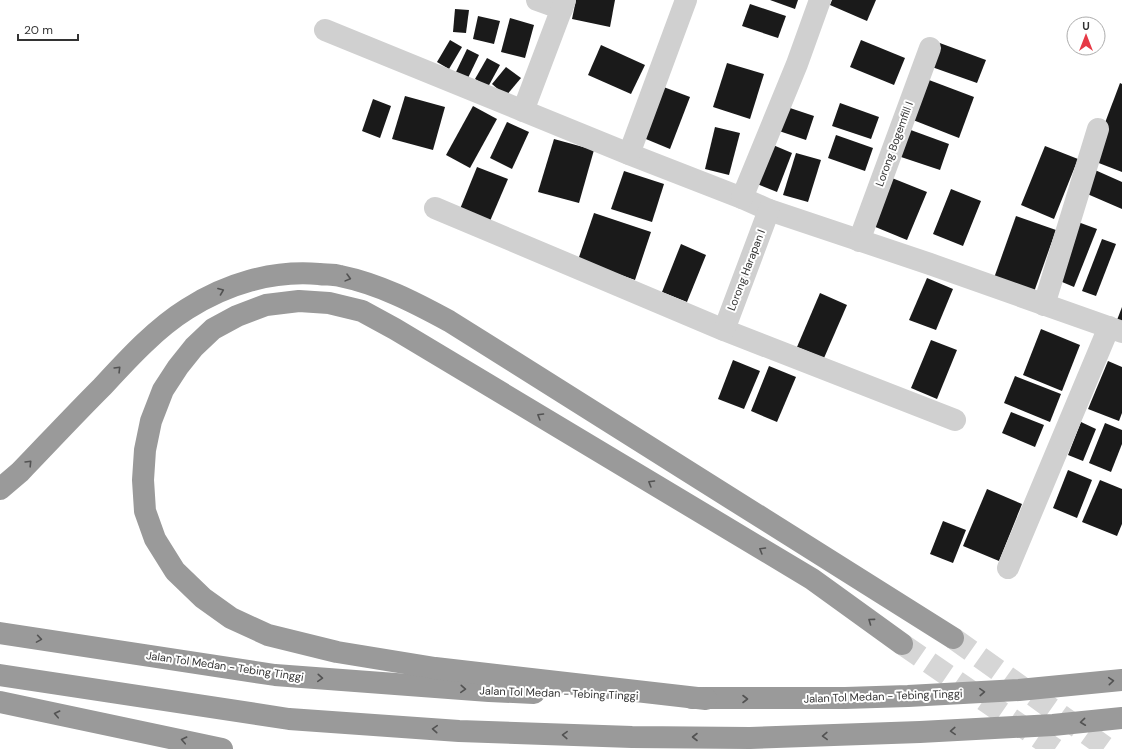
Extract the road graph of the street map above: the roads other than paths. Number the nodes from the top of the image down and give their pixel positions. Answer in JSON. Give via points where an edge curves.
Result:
{"nodes":[{"id":1,"x":537,"y":0,"type":"edge"},
{"id":2,"x":686,"y":0,"type":"edge"},
{"id":3,"x":820,"y":0,"type":"edge"},
{"id":4,"x":563,"y":5,"type":"edge"},
{"id":5,"x":325,"y":30,"type":"dead end"},
{"id":6,"x":930,"y":48,"type":"dead end"},
{"id":7,"x":523,"y":111,"type":"junction"},
{"id":8,"x":1098,"y":129,"type":"dead end"},
{"id":9,"x":629,"y":154,"type":"junction"},
{"id":10,"x":742,"y":198,"type":"junction"},
{"id":11,"x":435,"y":208,"type":"dead end"},
{"id":12,"x":769,"y":210,"type":"junction"},
{"id":13,"x":859,"y":241,"type":"junction"},
{"id":14,"x":1044,"y":305,"type":"junction"},
{"id":15,"x":1115,"y":329,"type":"edge"},
{"id":16,"x":724,"y":330,"type":"junction"},
{"id":17,"x":955,"y":420,"type":"dead end"},
{"id":18,"x":0,"y":490,"type":"edge"},
{"id":19,"x":1008,"y":568,"type":"dead end"},
{"id":20,"x":0,"y":633,"type":"edge"},
{"id":21,"x":953,"y":638,"type":"tunnel mouth"},
{"id":22,"x":902,"y":644,"type":"tunnel mouth"},
{"id":23,"x":0,"y":675,"type":"edge"},
{"id":24,"x":1122,"y":680,"type":"edge"},
{"id":25,"x":706,"y":699,"type":"junction"},
{"id":26,"x":0,"y":702,"type":"edge"},
{"id":27,"x":1122,"y":718,"type":"edge"},
{"id":28,"x":222,"y":749,"type":"edge"}],
"edges":[{"from":1,"to":4,"type":"street"},
{"from":2,"to":9,"type":"street"},
{"from":3,"to":10,"type":"street","via":[[798,64]]},
{"from":4,"to":7,"type":"street"},
{"from":5,"to":7,"type":"street"},
{"from":6,"to":13,"type":"street","name":"Lorong Bogemfill I"},
{"from":7,"to":9,"type":"street"},
{"from":8,"to":14,"type":"street"},
{"from":9,"to":10,"type":"street"},
{"from":10,"to":12,"type":"street"},
{"from":11,"to":16,"type":"street"},
{"from":12,"to":13,"type":"street"},
{"from":12,"to":16,"type":"street","name":"Lorong Harapan I"},
{"from":13,"to":14,"type":"street"},
{"from":14,"to":15,"type":"street"},
{"from":15,"to":19,"type":"street"},
{"from":16,"to":17,"type":"street"},
{"from":18,"to":21,"type":"highway","one_way":true,"via":[[134,354],[186,310],[212,294],[242,282],[271,275],[304,273],[339,276],[374,285],[449,321]]},
{"from":20,"to":25,"type":"highway","name":"Jalan Tol Medan - Tebing Tinggi","one_way":true,"via":[[275,675],[489,691]]},
{"from":22,"to":25,"type":"highway","one_way":true,"via":[[812,579],[362,311],[329,302],[298,300],[266,305],[237,316],[213,329],[194,346],[164,390],[151,421],[145,450],[145,511],[155,539],[174,571],[203,598],[231,618],[268,635],[352,655],[435,668]]},
{"from":27,"to":23,"type":"highway","one_way":true,"via":[[1053,725],[928,732],[750,738],[459,731],[289,719]]},
{"from":25,"to":24,"type":"highway","name":"Jalan Tol Medan - Tebing Tinggi","one_way":true,"via":[[908,696],[1019,690]]},
{"from":28,"to":26,"type":"highway","one_way":true}]}
